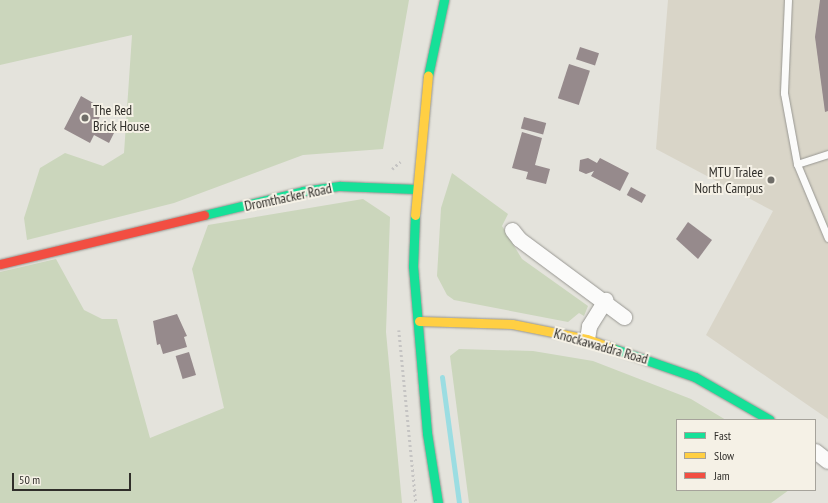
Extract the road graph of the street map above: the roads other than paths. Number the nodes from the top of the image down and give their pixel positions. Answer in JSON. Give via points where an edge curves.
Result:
{"nodes":[{"id":1,"x":444,"y":0,"type":"edge"},
{"id":2,"x":788,"y":0,"type":"edge"},
{"id":3,"x":828,"y":154,"type":"edge"},
{"id":4,"x":797,"y":164,"type":"junction"},
{"id":5,"x":416,"y":189,"type":"junction"},
{"id":6,"x":512,"y":230,"type":"dead end"},
{"id":7,"x":828,"y":238,"type":"edge"},
{"id":8,"x":0,"y":264,"type":"edge"},
{"id":9,"x":605,"y":300,"type":"junction"},
{"id":10,"x":624,"y":316,"type":"dead end"},
{"id":11,"x":419,"y":321,"type":"junction"},
{"id":12,"x":587,"y":339,"type":"junction"},
{"id":13,"x":768,"y":419,"type":"edge"},
{"id":14,"x":816,"y":452,"type":"edge"},
{"id":15,"x":828,"y":461,"type":"edge"},
{"id":16,"x":438,"y":503,"type":"edge"}],
"edges":[{"from":1,"to":5,"type":"street","via":[[428,77]]},
{"from":2,"to":4,"type":"lane","via":[[784,93]]},
{"from":3,"to":4,"type":"lane"},
{"from":4,"to":7,"type":"lane"},
{"from":5,"to":8,"type":"street","name":"Dromthacker Road","via":[[340,186],[303,191]]},
{"from":5,"to":11,"type":"street","via":[[414,266]]},
{"from":6,"to":9,"type":"street","via":[[519,239]]},
{"from":9,"to":10,"type":"street"},
{"from":9,"to":12,"type":"street","via":[[589,326]]},
{"from":11,"to":12,"type":"street","name":"Knockawaddra Road","via":[[512,324]]},
{"from":11,"to":16,"type":"street","via":[[427,433]]},
{"from":12,"to":13,"type":"street","name":"Knockawaddra Road","via":[[695,377]]},
{"from":14,"to":15,"type":"street"}]}
